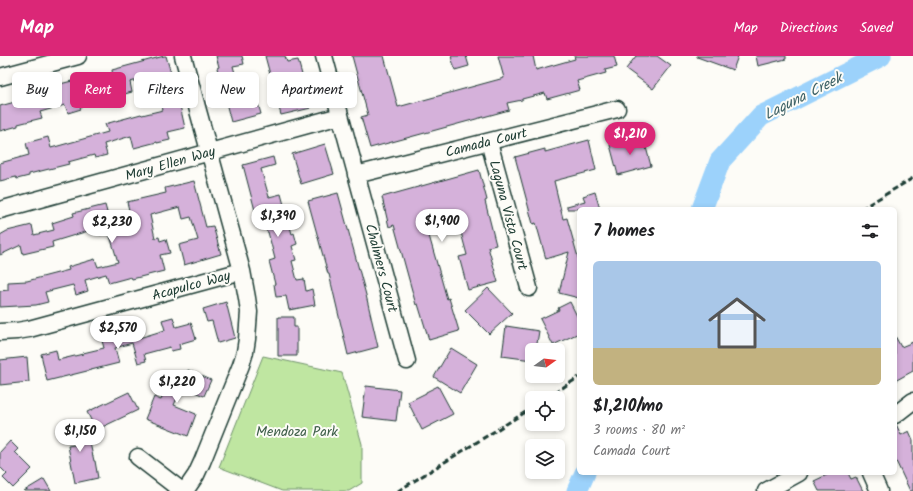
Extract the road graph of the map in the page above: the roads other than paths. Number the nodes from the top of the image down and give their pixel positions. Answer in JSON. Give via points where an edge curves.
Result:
{"nodes":[{"id":1,"x":78,"y":56,"type":"edge"},
{"id":2,"x":183,"y":56,"type":"edge"},
{"id":3,"x":324,"y":56,"type":"edge"},
{"id":4,"x":0,"y":77,"type":"edge"},
{"id":5,"x":617,"y":110,"type":"dead end"},
{"id":6,"x":340,"y":116,"type":"junction"},
{"id":7,"x":489,"y":142,"type":"junction"},
{"id":8,"x":209,"y":152,"type":"junction"},
{"id":9,"x":356,"y":175,"type":"junction"},
{"id":10,"x":0,"y":210,"type":"edge"},
{"id":11,"x":242,"y":271,"type":"junction"},
{"id":12,"x":529,"y":288,"type":"dead end"},
{"id":13,"x":0,"y":332,"type":"edge"},
{"id":14,"x":407,"y":361,"type":"dead end"},
{"id":15,"x":913,"y":401,"type":"edge"},
{"id":16,"x":897,"y":413,"type":"edge"},
{"id":17,"x":138,"y":457,"type":"dead end"},
{"id":18,"x":795,"y":475,"type":"edge"},
{"id":19,"x":871,"y":475,"type":"edge"},
{"id":20,"x":184,"y":491,"type":"edge"},
{"id":21,"x":766,"y":491,"type":"edge"},
{"id":22,"x":879,"y":491,"type":"edge"}],
"edges":[{"from":1,"to":4,"type":"street"},
{"from":2,"to":8,"type":"street"},
{"from":3,"to":6,"type":"street","name":"Chalmers Court"},
{"from":5,"to":7,"type":"street","name":"Camada Court"},
{"from":6,"to":8,"type":"street","name":"Mary Ellen Way"},
{"from":6,"to":9,"type":"street","name":"Chalmers Court"},
{"from":7,"to":9,"type":"street","name":"Camada Court"},
{"from":7,"to":12,"type":"street","name":"Laguna Vista Court"},
{"from":8,"to":10,"type":"street","name":"Mary Ellen Way"},
{"from":8,"to":11,"type":"street"},
{"from":9,"to":14,"type":"street","name":"Chalmers Court"},
{"from":11,"to":13,"type":"street","name":"Acapulco Way","via":[[29,330]]},
{"from":11,"to":20,"type":"street","via":[[248,312],[245,352],[202,462]]},
{"from":15,"to":16,"type":"street"},
{"from":17,"to":20,"type":"street"},
{"from":18,"to":21,"type":"street"},
{"from":19,"to":22,"type":"street"}]}
